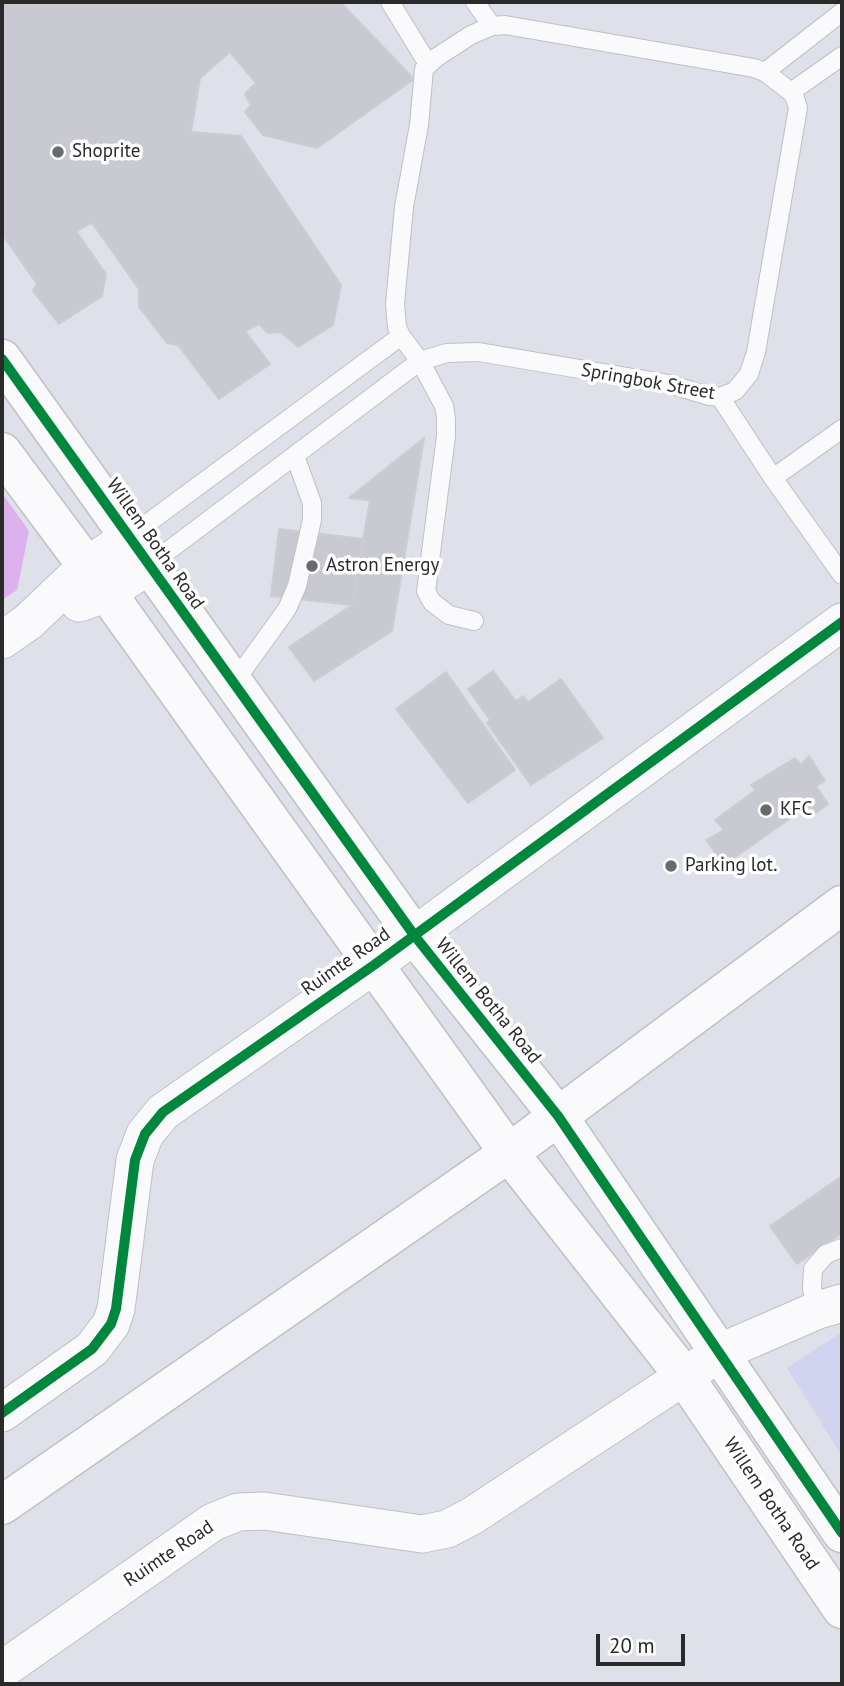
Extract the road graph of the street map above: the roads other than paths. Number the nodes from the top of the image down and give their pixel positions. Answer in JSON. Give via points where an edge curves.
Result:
{"nodes":[{"id":1,"x":390,"y":2,"type":"edge"},
{"id":2,"x":475,"y":2,"type":"edge"},
{"id":3,"x":842,"y":12,"type":"edge"},
{"id":4,"x":492,"y":26,"type":"junction"},
{"id":5,"x":842,"y":56,"type":"edge"},
{"id":6,"x":428,"y":64,"type":"junction"},
{"id":7,"x":765,"y":72,"type":"junction"},
{"id":8,"x":790,"y":92,"type":"junction"},
{"id":9,"x":401,"y":336,"type":"junction"},
{"id":10,"x":2,"y":359,"type":"edge"},
{"id":11,"x":420,"y":360,"type":"junction"},
{"id":12,"x":720,"y":397,"type":"junction"},
{"id":13,"x":842,"y":429,"type":"edge"},
{"id":14,"x":2,"y":452,"type":"edge"},
{"id":15,"x":295,"y":456,"type":"junction"},
{"id":16,"x":773,"y":478,"type":"junction"},
{"id":17,"x":139,"y":552,"type":"junction"},
{"id":18,"x":842,"y":575,"type":"edge"},
{"id":19,"x":97,"y":580,"type":"junction"},
{"id":20,"x":474,"y":621,"type":"dead end"},
{"id":21,"x":842,"y":622,"type":"edge"},
{"id":22,"x":15,"y":631,"type":"edge"},
{"id":23,"x":233,"y":684,"type":"junction"},
{"id":24,"x":842,"y":905,"type":"edge"},
{"id":25,"x":414,"y":935,"type":"junction"},
{"id":26,"x":374,"y":965,"type":"junction"},
{"id":27,"x":558,"y":1116,"type":"junction"},
{"id":28,"x":509,"y":1153,"type":"junction"},
{"id":29,"x":842,"y":1248,"type":"edge"},
{"id":30,"x":830,"y":1306,"type":"edge"},
{"id":31,"x":721,"y":1352,"type":"junction"},
{"id":32,"x":684,"y":1376,"type":"junction"},
{"id":33,"x":2,"y":1413,"type":"edge"},
{"id":34,"x":2,"y":1505,"type":"edge"},
{"id":35,"x":842,"y":1533,"type":"edge"},
{"id":36,"x":842,"y":1609,"type":"edge"},
{"id":37,"x":2,"y":1670,"type":"edge"}],
"edges":[{"from":1,"to":6,"type":"lane"},
{"from":2,"to":4,"type":"lane"},
{"from":3,"to":7,"type":"lane"},
{"from":4,"to":6,"type":"lane"},
{"from":4,"to":7,"type":"lane","via":[[513,25]]},
{"from":5,"to":8,"type":"lane"},
{"from":6,"to":9,"type":"lane","via":[[402,221],[395,304]]},
{"from":7,"to":8,"type":"lane"},
{"from":8,"to":12,"type":"lane","name":"Springbok Street","via":[[798,108],[756,352],[749,374],[735,390]]},
{"from":9,"to":11,"type":"lane"},
{"from":9,"to":17,"type":"lane","name":"Springbok Street"},
{"from":10,"to":17,"type":"street","name":"Willem Botha Road"},
{"from":11,"to":12,"type":"lane","name":"Springbok Street","via":[[479,352]]},
{"from":11,"to":15,"type":"lane","name":"Springbok Street"},
{"from":11,"to":20,"type":"lane","via":[[446,418],[426,591],[449,615]]},
{"from":12,"to":16,"type":"lane"},
{"from":13,"to":16,"type":"lane"},
{"from":14,"to":19,"type":"street","name":"Willem Botha Road"},
{"from":15,"to":17,"type":"lane","name":"Springbok Street"},
{"from":15,"to":23,"type":"lane","via":[[312,503],[297,586],[282,617]]},
{"from":16,"to":18,"type":"lane"},
{"from":17,"to":19,"type":"street","name":"Springbok Street"},
{"from":17,"to":23,"type":"street","name":"Willem Botha Road"},
{"from":19,"to":22,"type":"street","name":"Springbok Street"},
{"from":19,"to":26,"type":"street","name":"Willem Botha Road"},
{"from":21,"to":25,"type":"street","name":"Ruimte Road"},
{"from":23,"to":25,"type":"street","name":"Willem Botha Road"},
{"from":24,"to":27,"type":"street"},
{"from":25,"to":26,"type":"street","name":"Ruimte Road"},
{"from":25,"to":27,"type":"street","name":"Willem Botha Road"},
{"from":26,"to":28,"type":"street","name":"Willem Botha Road"},
{"from":26,"to":33,"type":"street","name":"Ruimte Road","via":[[172,1104],[155,1121],[135,1160],[111,1324],[92,1349]]},
{"from":27,"to":28,"type":"street"},
{"from":27,"to":31,"type":"street","name":"Willem Botha Road"},
{"from":28,"to":32,"type":"street","name":"Willem Botha Road"},
{"from":28,"to":34,"type":"street"},
{"from":29,"to":30,"type":"lane","via":[[826,1254],[813,1269],[812,1289]]},
{"from":30,"to":31,"type":"street","name":"Ruimte Road"},
{"from":31,"to":32,"type":"street","name":"Ruimte Road"},
{"from":31,"to":35,"type":"street","name":"Willem Botha Road"},
{"from":32,"to":36,"type":"street","name":"Willem Botha Road"},
{"from":32,"to":37,"type":"street","name":"Ruimte Road","via":[[447,1529],[422,1534],[264,1511],[238,1512],[213,1522]]}]}
